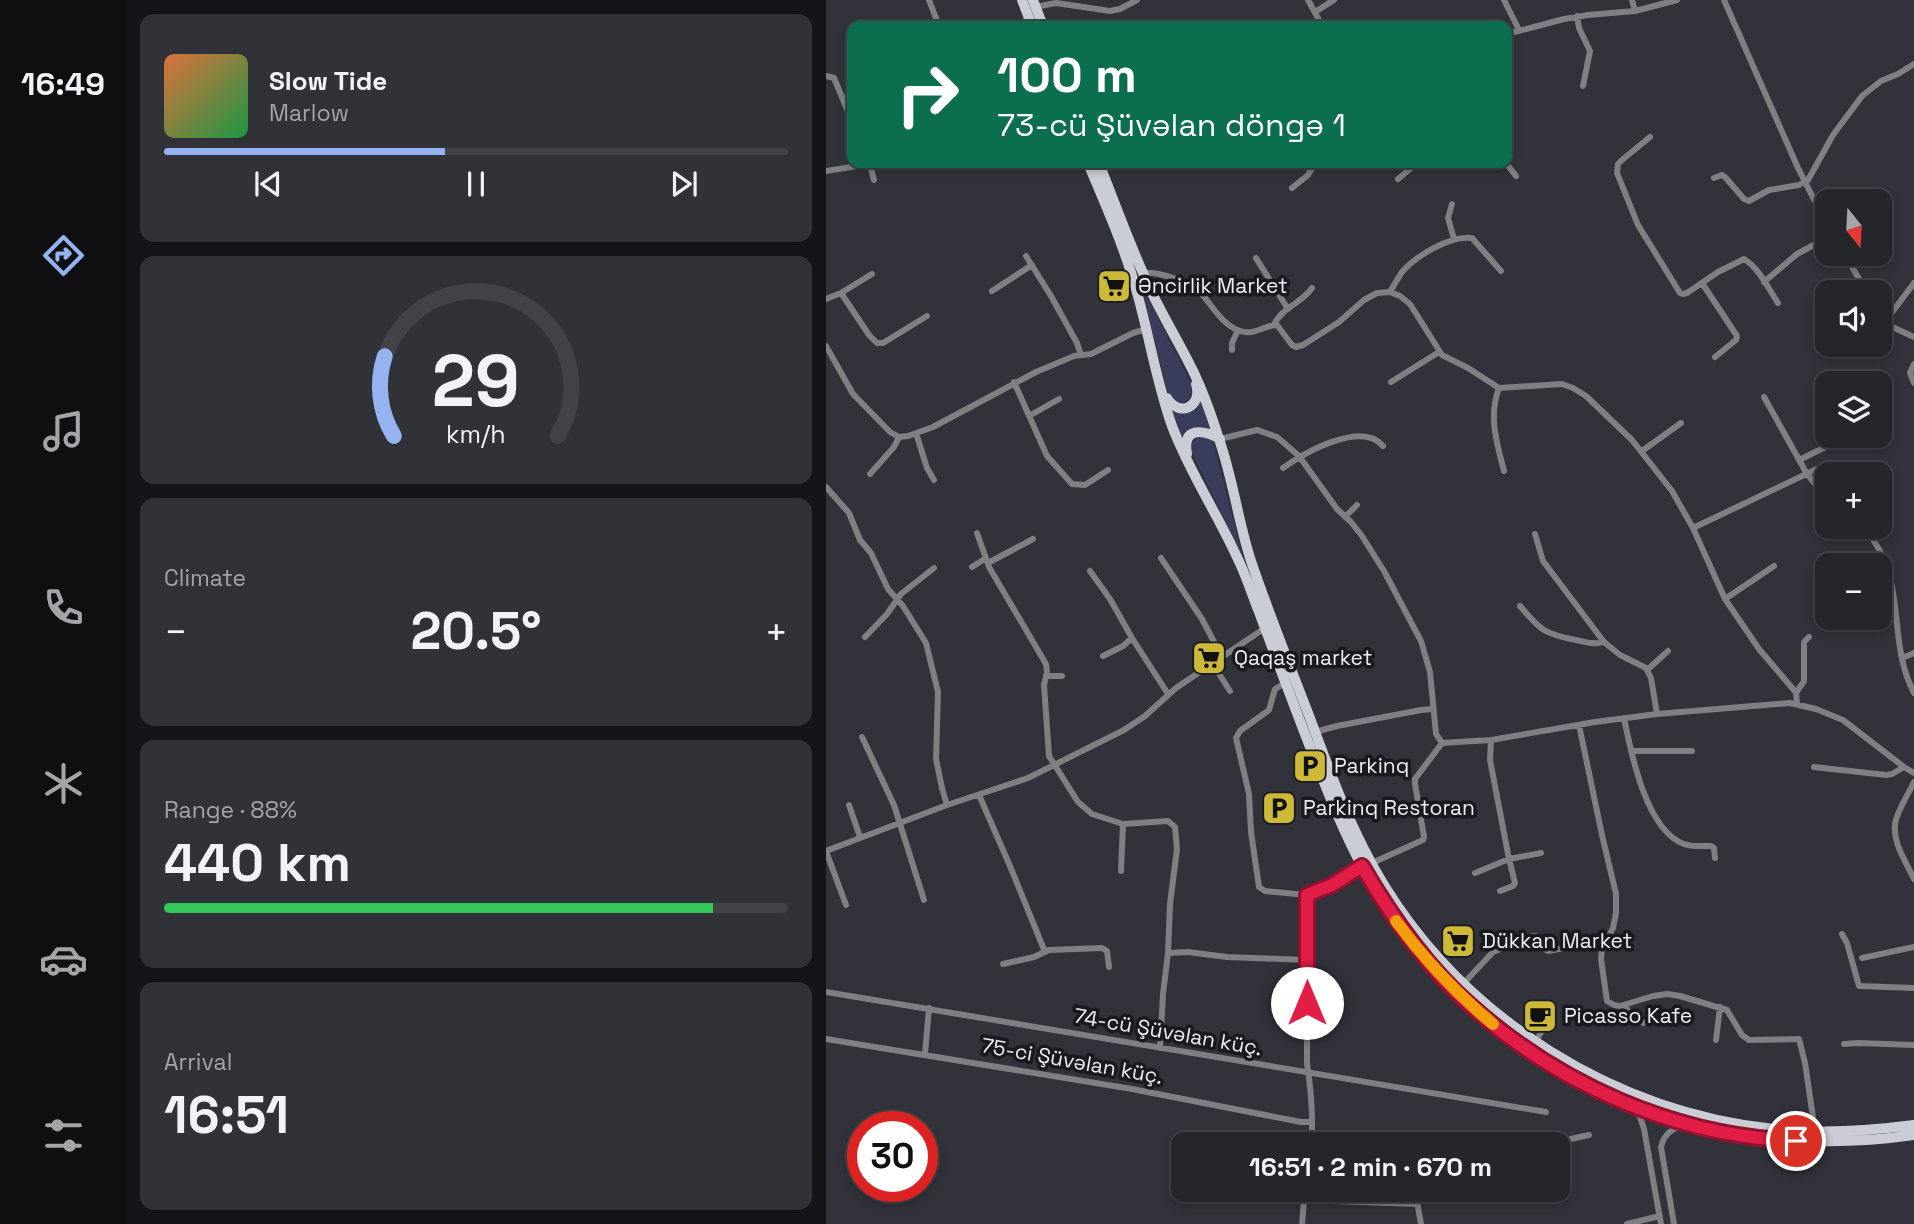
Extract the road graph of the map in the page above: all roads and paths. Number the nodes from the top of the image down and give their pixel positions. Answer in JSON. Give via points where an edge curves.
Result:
{"nodes":[{"id":1,"x":929,"y":0,"type":"edge"},
{"id":2,"x":1022,"y":0,"type":"edge"},
{"id":3,"x":1137,"y":0,"type":"edge"},
{"id":4,"x":1308,"y":0,"type":"edge"},
{"id":5,"x":1334,"y":0,"type":"edge"},
{"id":6,"x":1504,"y":0,"type":"edge"},
{"id":7,"x":1632,"y":0,"type":"edge"},
{"id":8,"x":1677,"y":0,"type":"edge"},
{"id":9,"x":1724,"y":0,"type":"edge"},
{"id":10,"x":1034,"y":4,"type":"edge"},
{"id":11,"x":1635,"y":11,"type":"junction"},
{"id":12,"x":1315,"y":12,"type":"junction"},
{"id":13,"x":1577,"y":16,"type":"junction"},
{"id":14,"x":937,"y":21,"type":"edge"},
{"id":15,"x":1030,"y":21,"type":"edge"},
{"id":16,"x":1041,"y":21,"type":"edge"},
{"id":17,"x":1318,"y":21,"type":"edge"},
{"id":18,"x":1519,"y":30,"type":"junction"},
{"id":19,"x":1512,"y":32,"type":"edge"},
{"id":20,"x":1914,"y":64,"type":"edge"},
{"id":21,"x":826,"y":76,"type":"edge"},
{"id":22,"x":1583,"y":86,"type":"dead end"},
{"id":23,"x":847,"y":109,"type":"edge"},
{"id":24,"x":1650,"y":137,"type":"dead end"},
{"id":25,"x":847,"y":168,"type":"edge"},
{"id":26,"x":871,"y":168,"type":"edge"},
{"id":27,"x":1090,"y":168,"type":"edge"},
{"id":28,"x":1101,"y":168,"type":"edge"},
{"id":29,"x":1312,"y":168,"type":"edge"},
{"id":30,"x":1411,"y":168,"type":"edge"},
{"id":31,"x":1510,"y":168,"type":"edge"},
{"id":32,"x":826,"y":171,"type":"edge"},
{"id":33,"x":1516,"y":176,"type":"dead end"},
{"id":34,"x":1714,"y":178,"type":"dead end"},
{"id":35,"x":874,"y":180,"type":"dead end"},
{"id":36,"x":1398,"y":180,"type":"dead end"},
{"id":37,"x":1805,"y":183,"type":"junction"},
{"id":38,"x":1292,"y":188,"type":"dead end"},
{"id":39,"x":1815,"y":202,"type":"edge"},
{"id":40,"x":1451,"y":204,"type":"dead end"},
{"id":41,"x":1454,"y":239,"type":"junction"},
{"id":42,"x":1815,"y":244,"type":"edge"},
{"id":43,"x":1026,"y":256,"type":"dead end"},
{"id":44,"x":1256,"y":258,"type":"dead end"},
{"id":45,"x":1032,"y":265,"type":"junction"},
{"id":46,"x":1501,"y":271,"type":"dead end"},
{"id":47,"x":1143,"y":273,"type":"junction"},
{"id":48,"x":872,"y":274,"type":"dead end"},
{"id":49,"x":1764,"y":282,"type":"junction"},
{"id":50,"x":1914,"y":283,"type":"edge"},
{"id":51,"x":1702,"y":284,"type":"junction"},
{"id":52,"x":1312,"y":288,"type":"dead end"},
{"id":53,"x":992,"y":291,"type":"dead end"},
{"id":54,"x":1390,"y":292,"type":"junction"},
{"id":55,"x":841,"y":293,"type":"junction"},
{"id":56,"x":826,"y":299,"type":"edge"},
{"id":57,"x":1777,"y":303,"type":"dead end"},
{"id":58,"x":1892,"y":308,"type":"edge"},
{"id":59,"x":1288,"y":309,"type":"junction"},
{"id":60,"x":927,"y":316,"type":"dead end"},
{"id":61,"x":1274,"y":325,"type":"junction"},
{"id":62,"x":1892,"y":327,"type":"edge"},
{"id":63,"x":1147,"y":329,"type":"junction"},
{"id":64,"x":1238,"y":330,"type":"junction"},
{"id":65,"x":1914,"y":337,"type":"edge"},
{"id":66,"x":826,"y":346,"type":"edge"},
{"id":67,"x":1232,"y":350,"type":"dead end"},
{"id":68,"x":1439,"y":352,"type":"junction"},
{"id":69,"x":1081,"y":355,"type":"junction"},
{"id":70,"x":1715,"y":357,"type":"dead end"},
{"id":71,"x":1187,"y":359,"type":"junction"},
{"id":72,"x":1914,"y":363,"type":"edge"},
{"id":73,"x":1156,"y":369,"type":"junction"},
{"id":74,"x":1014,"y":382,"type":"junction"},
{"id":75,"x":1391,"y":382,"type":"dead end"},
{"id":76,"x":1914,"y":383,"type":"edge"},
{"id":77,"x":1499,"y":388,"type":"junction"},
{"id":78,"x":1764,"y":397,"type":"dead end"},
{"id":79,"x":1059,"y":399,"type":"dead end"},
{"id":80,"x":1029,"y":416,"type":"junction"},
{"id":81,"x":1681,"y":423,"type":"dead end"},
{"id":82,"x":916,"y":433,"type":"junction"},
{"id":83,"x":899,"y":437,"type":"junction"},
{"id":84,"x":1220,"y":439,"type":"junction"},
{"id":85,"x":1383,"y":446,"type":"dead end"},
{"id":86,"x":1824,"y":448,"type":"edge"},
{"id":87,"x":1642,"y":451,"type":"junction"},
{"id":88,"x":1299,"y":456,"type":"junction"},
{"id":89,"x":1799,"y":460,"type":"junction"},
{"id":90,"x":1283,"y":468,"type":"dead end"},
{"id":91,"x":1108,"y":470,"type":"dead end"},
{"id":92,"x":1191,"y":470,"type":"junction"},
{"id":93,"x":1815,"y":470,"type":"edge"},
{"id":94,"x":1504,"y":471,"type":"dead end"},
{"id":95,"x":870,"y":474,"type":"dead end"},
{"id":96,"x":1807,"y":474,"type":"junction"},
{"id":97,"x":934,"y":480,"type":"dead end"},
{"id":98,"x":1815,"y":484,"type":"edge"},
{"id":99,"x":826,"y":487,"type":"edge"},
{"id":100,"x":1357,"y":505,"type":"dead end"},
{"id":101,"x":1345,"y":517,"type":"junction"},
{"id":102,"x":1693,"y":528,"type":"junction"},
{"id":103,"x":977,"y":533,"type":"dead end"},
{"id":104,"x":1535,"y":534,"type":"dead end"},
{"id":105,"x":1033,"y":539,"type":"dead end"},
{"id":106,"x":1873,"y":539,"type":"edge"},
{"id":107,"x":1161,"y":558,"type":"dead end"},
{"id":108,"x":987,"y":561,"type":"junction"},
{"id":109,"x":1774,"y":566,"type":"dead end"},
{"id":110,"x":972,"y":567,"type":"dead end"},
{"id":111,"x":934,"y":568,"type":"dead end"},
{"id":112,"x":1090,"y":571,"type":"dead end"},
{"id":113,"x":1725,"y":599,"type":"junction"},
{"id":114,"x":898,"y":600,"type":"junction"},
{"id":115,"x":1520,"y":606,"type":"dead end"},
{"id":116,"x":1265,"y":628,"type":"junction"},
{"id":117,"x":865,"y":637,"type":"dead end"},
{"id":118,"x":1809,"y":637,"type":"dead end"},
{"id":119,"x":1132,"y":638,"type":"junction"},
{"id":120,"x":1604,"y":642,"type":"junction"},
{"id":121,"x":1668,"y":651,"type":"dead end"},
{"id":122,"x":1914,"y":653,"type":"edge"},
{"id":123,"x":1103,"y":656,"type":"dead end"},
{"id":124,"x":1222,"y":657,"type":"junction"},
{"id":125,"x":1902,"y":658,"type":"junction"},
{"id":126,"x":1212,"y":663,"type":"junction"},
{"id":127,"x":1647,"y":670,"type":"junction"},
{"id":128,"x":1046,"y":676,"type":"junction"},
{"id":129,"x":1062,"y":676,"type":"dead end"},
{"id":130,"x":1285,"y":683,"type":"junction"},
{"id":131,"x":1230,"y":691,"type":"dead end"},
{"id":132,"x":1796,"y":693,"type":"junction"},
{"id":133,"x":1914,"y":693,"type":"edge"},
{"id":134,"x":1168,"y":694,"type":"junction"},
{"id":135,"x":1797,"y":704,"type":"junction"},
{"id":136,"x":1433,"y":709,"type":"junction"},
{"id":137,"x":1657,"y":715,"type":"junction"},
{"id":138,"x":1624,"y":718,"type":"junction"},
{"id":139,"x":1579,"y":725,"type":"junction"},
{"id":140,"x":1315,"y":732,"type":"junction"},
{"id":141,"x":862,"y":737,"type":"dead end"},
{"id":142,"x":1491,"y":740,"type":"junction"},
{"id":143,"x":1442,"y":743,"type":"junction"},
{"id":144,"x":1631,"y":751,"type":"junction"},
{"id":145,"x":1692,"y":751,"type":"dead end"},
{"id":146,"x":1054,"y":765,"type":"junction"},
{"id":147,"x":1814,"y":767,"type":"dead end"},
{"id":148,"x":1904,"y":767,"type":"junction"},
{"id":149,"x":1914,"y":773,"type":"edge"},
{"id":150,"x":1914,"y":782,"type":"edge"},
{"id":151,"x":979,"y":795,"type":"junction"},
{"id":152,"x":849,"y":805,"type":"dead end"},
{"id":153,"x":947,"y":805,"type":"junction"},
{"id":154,"x":900,"y":822,"type":"junction"},
{"id":155,"x":1123,"y":824,"type":"junction"},
{"id":156,"x":860,"y":837,"type":"junction"},
{"id":157,"x":826,"y":851,"type":"edge"},
{"id":158,"x":1541,"y":853,"type":"dead end"},
{"id":159,"x":1715,"y":858,"type":"dead end"},
{"id":160,"x":1509,"y":859,"type":"junction"},
{"id":161,"x":1367,"y":865,"type":"junction"},
{"id":162,"x":1121,"y":872,"type":"dead end"},
{"id":163,"x":1475,"y":873,"type":"dead end"},
{"id":164,"x":1914,"y":878,"type":"edge"},
{"id":165,"x":1500,"y":891,"type":"dead end"},
{"id":166,"x":1307,"y":895,"type":"junction"},
{"id":167,"x":924,"y":900,"type":"dead end"},
{"id":168,"x":846,"y":905,"type":"dead end"},
{"id":169,"x":1842,"y":934,"type":"dead end"},
{"id":170,"x":1605,"y":944,"type":"junction"},
{"id":171,"x":1914,"y":947,"type":"edge"},
{"id":172,"x":1045,"y":952,"type":"junction"},
{"id":173,"x":1168,"y":953,"type":"junction"},
{"id":174,"x":1861,"y":958,"type":"dead end"},
{"id":175,"x":1307,"y":960,"type":"junction"},
{"id":176,"x":1003,"y":964,"type":"dead end"},
{"id":177,"x":1108,"y":967,"type":"dead end"},
{"id":178,"x":1464,"y":984,"type":"junction"},
{"id":179,"x":1914,"y":988,"type":"edge"},
{"id":180,"x":826,"y":992,"type":"edge"},
{"id":181,"x":1625,"y":1005,"type":"junction"},
{"id":182,"x":1720,"y":1007,"type":"junction"},
{"id":183,"x":929,"y":1009,"type":"junction"},
{"id":184,"x":1644,"y":1023,"type":"dead end"},
{"id":185,"x":1545,"y":1024,"type":"dead end"},
{"id":186,"x":826,"y":1039,"type":"edge"},
{"id":187,"x":1716,"y":1040,"type":"dead end"},
{"id":188,"x":1536,"y":1042,"type":"junction"},
{"id":189,"x":1844,"y":1044,"type":"dead end"},
{"id":190,"x":1914,"y":1045,"type":"edge"},
{"id":191,"x":1160,"y":1048,"type":"junction"},
{"id":192,"x":925,"y":1054,"type":"junction"},
{"id":193,"x":1308,"y":1073,"type":"junction"},
{"id":194,"x":1628,"y":1104,"type":"junction"},
{"id":195,"x":1546,"y":1112,"type":"dead end"},
{"id":196,"x":1312,"y":1122,"type":"junction"},
{"id":197,"x":1687,"y":1124,"type":"junction"},
{"id":198,"x":1914,"y":1125,"type":"edge"},
{"id":199,"x":1815,"y":1131,"type":"junction"},
{"id":200,"x":1312,"y":1132,"type":"edge"},
{"id":201,"x":1589,"y":1135,"type":"dead end"},
{"id":202,"x":1914,"y":1135,"type":"edge"},
{"id":203,"x":1570,"y":1139,"type":"edge"},
{"id":204,"x":1304,"y":1202,"type":"edge"},
{"id":205,"x":1360,"y":1202,"type":"edge"},
{"id":206,"x":1417,"y":1204,"type":"joint"},
{"id":207,"x":1661,"y":1220,"type":"edge"},
{"id":208,"x":1302,"y":1224,"type":"edge"},
{"id":209,"x":1421,"y":1224,"type":"edge"},
{"id":210,"x":1627,"y":1224,"type":"edge"},
{"id":211,"x":1674,"y":1224,"type":"edge"}],
"edges":[{"from":1,"to":14,"type":"street"},
{"from":2,"to":15,"type":"main road"},
{"from":3,"to":10,"type":"street","via":[[1110,11]]},
{"from":4,"to":12,"type":"street"},
{"from":5,"to":12,"type":"street"},
{"from":6,"to":18,"type":"street"},
{"from":7,"to":11,"type":"street"},
{"from":8,"to":11,"type":"street"},
{"from":9,"to":37,"type":"street"},
{"from":10,"to":16,"type":"main road"},
{"from":11,"to":13,"type":"street"},
{"from":12,"to":17,"type":"street"},
{"from":13,"to":18,"type":"street"},
{"from":13,"to":22,"type":"street","via":[[1590,51]]},
{"from":18,"to":19,"type":"street"},
{"from":20,"to":37,"type":"street","via":[[1868,90],[1833,135]]},
{"from":21,"to":23,"type":"street","via":[[834,78]]},
{"from":24,"to":51,"type":"street","via":[[1618,164],[1617,173],[1638,225],[1680,293]]},
{"from":25,"to":32,"type":"street"},
{"from":26,"to":35,"type":"street"},
{"from":27,"to":63,"type":"main road","via":[[1132,273]]},
{"from":28,"to":47,"type":"main road"},
{"from":29,"to":38,"type":"street"},
{"from":30,"to":36,"type":"street"},
{"from":31,"to":33,"type":"street"},
{"from":34,"to":37,"type":"street","via":[[1722,175],[1749,201],[1769,190]]},
{"from":37,"to":39,"type":"street"},
{"from":40,"to":41,"type":"street","via":[[1448,218]]},
{"from":41,"to":46,"type":"street","via":[[1472,238]]},
{"from":41,"to":54,"type":"street","via":[[1416,260]]},
{"from":42,"to":49,"type":"street"},
{"from":43,"to":45,"type":"street"},
{"from":44,"to":59,"type":"street"},
{"from":45,"to":53,"type":"street"},
{"from":45,"to":69,"type":"street"},
{"from":47,"to":64,"type":"street","via":[[1157,273],[1197,289],[1216,313]]},
{"from":47,"to":71,"type":"main road"},
{"from":48,"to":55,"type":"street"},
{"from":49,"to":51,"type":"street","via":[[1744,259]]},
{"from":49,"to":57,"type":"street"},
{"from":50,"to":58,"type":"street"},
{"from":51,"to":70,"type":"street","via":[[1737,332],[1736,340]]},
{"from":52,"to":59,"type":"street"},
{"from":54,"to":61,"type":"street","via":[[1364,300],[1300,346],[1294,347]]},
{"from":54,"to":68,"type":"street","via":[[1410,304]]},
{"from":55,"to":56,"type":"street"},
{"from":55,"to":60,"type":"street","via":[[877,343]]},
{"from":59,"to":61,"type":"street"},
{"from":61,"to":64,"type":"street","via":[[1253,332]]},
{"from":62,"to":65,"type":"street"},
{"from":63,"to":69,"type":"street"},
{"from":63,"to":73,"type":"main road"},
{"from":64,"to":67,"type":"street"},
{"from":66,"to":83,"type":"street","via":[[852,394]]},
{"from":68,"to":75,"type":"street"},
{"from":68,"to":77,"type":"street"},
{"from":69,"to":74,"type":"street"},
{"from":71,"to":73,"type":"main road","via":[[1198,396],[1183,409],[1168,400]]},
{"from":71,"to":84,"type":"main road"},
{"from":72,"to":76,"type":"street","via":[[1910,373]]},
{"from":73,"to":92,"type":"main road"},
{"from":74,"to":80,"type":"street"},
{"from":74,"to":82,"type":"street"},
{"from":77,"to":87,"type":"street","via":[[1557,384],[1573,388],[1598,405]]},
{"from":77,"to":94,"type":"street","via":[[1493,404],[1494,433]]},
{"from":78,"to":89,"type":"street"},
{"from":79,"to":80,"type":"street"},
{"from":80,"to":91,"type":"street","via":[[1047,456],[1072,484],[1085,485]]},
{"from":81,"to":87,"type":"street"},
{"from":82,"to":83,"type":"street"},
{"from":82,"to":97,"type":"street"},
{"from":83,"to":95,"type":"street"},
{"from":84,"to":88,"type":"street","via":[[1264,431]]},
{"from":84,"to":92,"type":"main road","via":[[1203,431],[1190,435],[1185,444]]},
{"from":84,"to":140,"type":"main road","via":[[1252,564]]},
{"from":85,"to":88,"type":"street","via":[[1372,438],[1354,436]]},
{"from":86,"to":89,"type":"street"},
{"from":87,"to":102,"type":"street"},
{"from":88,"to":90,"type":"street"},
{"from":88,"to":101,"type":"street"},
{"from":89,"to":96,"type":"street"},
{"from":92,"to":116,"type":"main road","via":[[1237,555]]},
{"from":93,"to":96,"type":"street"},
{"from":96,"to":98,"type":"street"},
{"from":96,"to":102,"type":"street"},
{"from":99,"to":114,"type":"street","via":[[849,513],[859,540]]},
{"from":100,"to":101,"type":"street"},
{"from":101,"to":136,"type":"street","via":[[1378,561],[1417,633],[1430,672]]},
{"from":102,"to":113,"type":"street"},
{"from":103,"to":108,"type":"street"},
{"from":104,"to":120,"type":"street","via":[[1543,561]]},
{"from":105,"to":108,"type":"street"},
{"from":106,"to":125,"type":"street","via":[[1890,573]]},
{"from":107,"to":124,"type":"street"},
{"from":108,"to":110,"type":"street"},
{"from":108,"to":128,"type":"street","via":[[1046,664]]},
{"from":109,"to":113,"type":"street"},
{"from":111,"to":114,"type":"street"},
{"from":112,"to":119,"type":"street"},
{"from":113,"to":132,"type":"street"},
{"from":114,"to":117,"type":"street"},
{"from":114,"to":153,"type":"street","via":[[926,643],[934,673],[938,692],[936,759]]},
{"from":115,"to":120,"type":"street","via":[[1546,633]]},
{"from":116,"to":124,"type":"street"},
{"from":116,"to":130,"type":"main road"},
{"from":118,"to":132,"type":"street","via":[[1804,642],[1804,681]]},
{"from":119,"to":123,"type":"street"},
{"from":119,"to":134,"type":"street"},
{"from":120,"to":127,"type":"street"},
{"from":121,"to":127,"type":"street"},
{"from":122,"to":125,"type":"street"},
{"from":124,"to":126,"type":"street"},
{"from":125,"to":133,"type":"street"},
{"from":126,"to":131,"type":"street"},
{"from":126,"to":134,"type":"street"},
{"from":127,"to":137,"type":"street"},
{"from":128,"to":129,"type":"street"},
{"from":128,"to":146,"type":"street","via":[[1048,749]]},
{"from":130,"to":161,"type":"main road","via":[[1331,801]]},
{"from":130,"to":166,"type":"street","via":[[1275,689],[1269,710],[1236,738],[1249,794],[1259,887]]},
{"from":132,"to":135,"type":"street"},
{"from":134,"to":146,"type":"street","via":[[1130,727]]},
{"from":135,"to":137,"type":"street"},
{"from":135,"to":148,"type":"street","via":[[1843,720]]},
{"from":136,"to":140,"type":"street"},
{"from":136,"to":143,"type":"street"},
{"from":137,"to":138,"type":"street"},
{"from":138,"to":139,"type":"street"},
{"from":138,"to":144,"type":"street"},
{"from":139,"to":142,"type":"street"},
{"from":139,"to":170,"type":"street","via":[[1616,894],[1613,928]]},
{"from":140,"to":161,"type":"main road"},
{"from":141,"to":154,"type":"street"},
{"from":142,"to":143,"type":"street"},
{"from":142,"to":160,"type":"street","via":[[1490,760]]},
{"from":143,"to":161,"type":"street","via":[[1415,779],[1423,840]]},
{"from":144,"to":145,"type":"street"},
{"from":144,"to":159,"type":"street","via":[[1641,786],[1662,826],[1684,844],[1711,846]]},
{"from":146,"to":151,"type":"street"},
{"from":146,"to":155,"type":"street","via":[[1084,808]]},
{"from":147,"to":148,"type":"street","via":[[1886,775]]},
{"from":148,"to":149,"type":"street"},
{"from":150,"to":164,"type":"street","via":[[1895,829],[1899,849]]},
{"from":151,"to":153,"type":"street"},
{"from":151,"to":172,"type":"street"},
{"from":152,"to":156,"type":"street"},
{"from":153,"to":154,"type":"street"},
{"from":154,"to":156,"type":"street"},
{"from":154,"to":167,"type":"street"},
{"from":155,"to":162,"type":"street"},
{"from":155,"to":173,"type":"street","via":[[1164,820],[1175,827]]},
{"from":156,"to":157,"type":"street"},
{"from":157,"to":168,"type":"street"},
{"from":158,"to":160,"type":"street"},
{"from":160,"to":163,"type":"street"},
{"from":160,"to":165,"type":"street","via":[[1515,885]]},
{"from":161,"to":166,"type":"street"},
{"from":161,"to":178,"type":"main road"},
{"from":161,"to":194,"type":"main road","via":[[1401,928],[1467,1003],[1541,1059]]},
{"from":166,"to":175,"type":"street"},
{"from":169,"to":179,"type":"street","via":[[1859,986]]},
{"from":170,"to":178,"type":"street","via":[[1548,951],[1532,936],[1493,952]]},
{"from":170,"to":181,"type":"street","via":[[1601,959],[1605,995],[1610,1004]]},
{"from":171,"to":174,"type":"street"},
{"from":172,"to":176,"type":"street"},
{"from":172,"to":177,"type":"street","via":[[1105,949]]},
{"from":173,"to":175,"type":"street"},
{"from":173,"to":191,"type":"street"},
{"from":175,"to":193,"type":"street"},
{"from":178,"to":188,"type":"main road"},
{"from":180,"to":183,"type":"street","name":"74-cü Şüvəlan küç."},
{"from":181,"to":182,"type":"street","via":[[1667,994]]},
{"from":181,"to":184,"type":"street","via":[[1630,1016]]},
{"from":182,"to":187,"type":"street"},
{"from":182,"to":199,"type":"street","via":[[1730,1013],[1749,1040],[1800,1041]]},
{"from":183,"to":191,"type":"street","name":"74-cü Şüvəlan küç."},
{"from":183,"to":192,"type":"street"},
{"from":185,"to":188,"type":"street"},
{"from":186,"to":192,"type":"street","name":"75-ci Şüvəlan küç."},
{"from":188,"to":199,"type":"main road","via":[[1577,1068],[1660,1104],[1751,1126]]},
{"from":189,"to":190,"type":"street"},
{"from":191,"to":193,"type":"street","name":"74-cü Şüvəlan küç."},
{"from":192,"to":196,"type":"street","name":"75-ci Şüvəlan küç."},
{"from":193,"to":195,"type":"street","name":"74-cü Şüvəlan küç."},
{"from":193,"to":196,"type":"street"},
{"from":194,"to":197,"type":"main road"},
{"from":194,"to":207,"type":"street","via":[[1640,1116],[1644,1129]]},
{"from":196,"to":200,"type":"street"},
{"from":197,"to":202,"type":"main road","via":[[1776,1140],[1837,1142]]},
{"from":197,"to":211,"type":"street","via":[[1669,1132],[1661,1147]]},
{"from":198,"to":199,"type":"main road"},
{"from":201,"to":203,"type":"street"},
{"from":204,"to":208,"type":"street"},
{"from":205,"to":206,"type":"street"},
{"from":206,"to":209,"type":"street"},
{"from":207,"to":210,"type":"street"}]}
